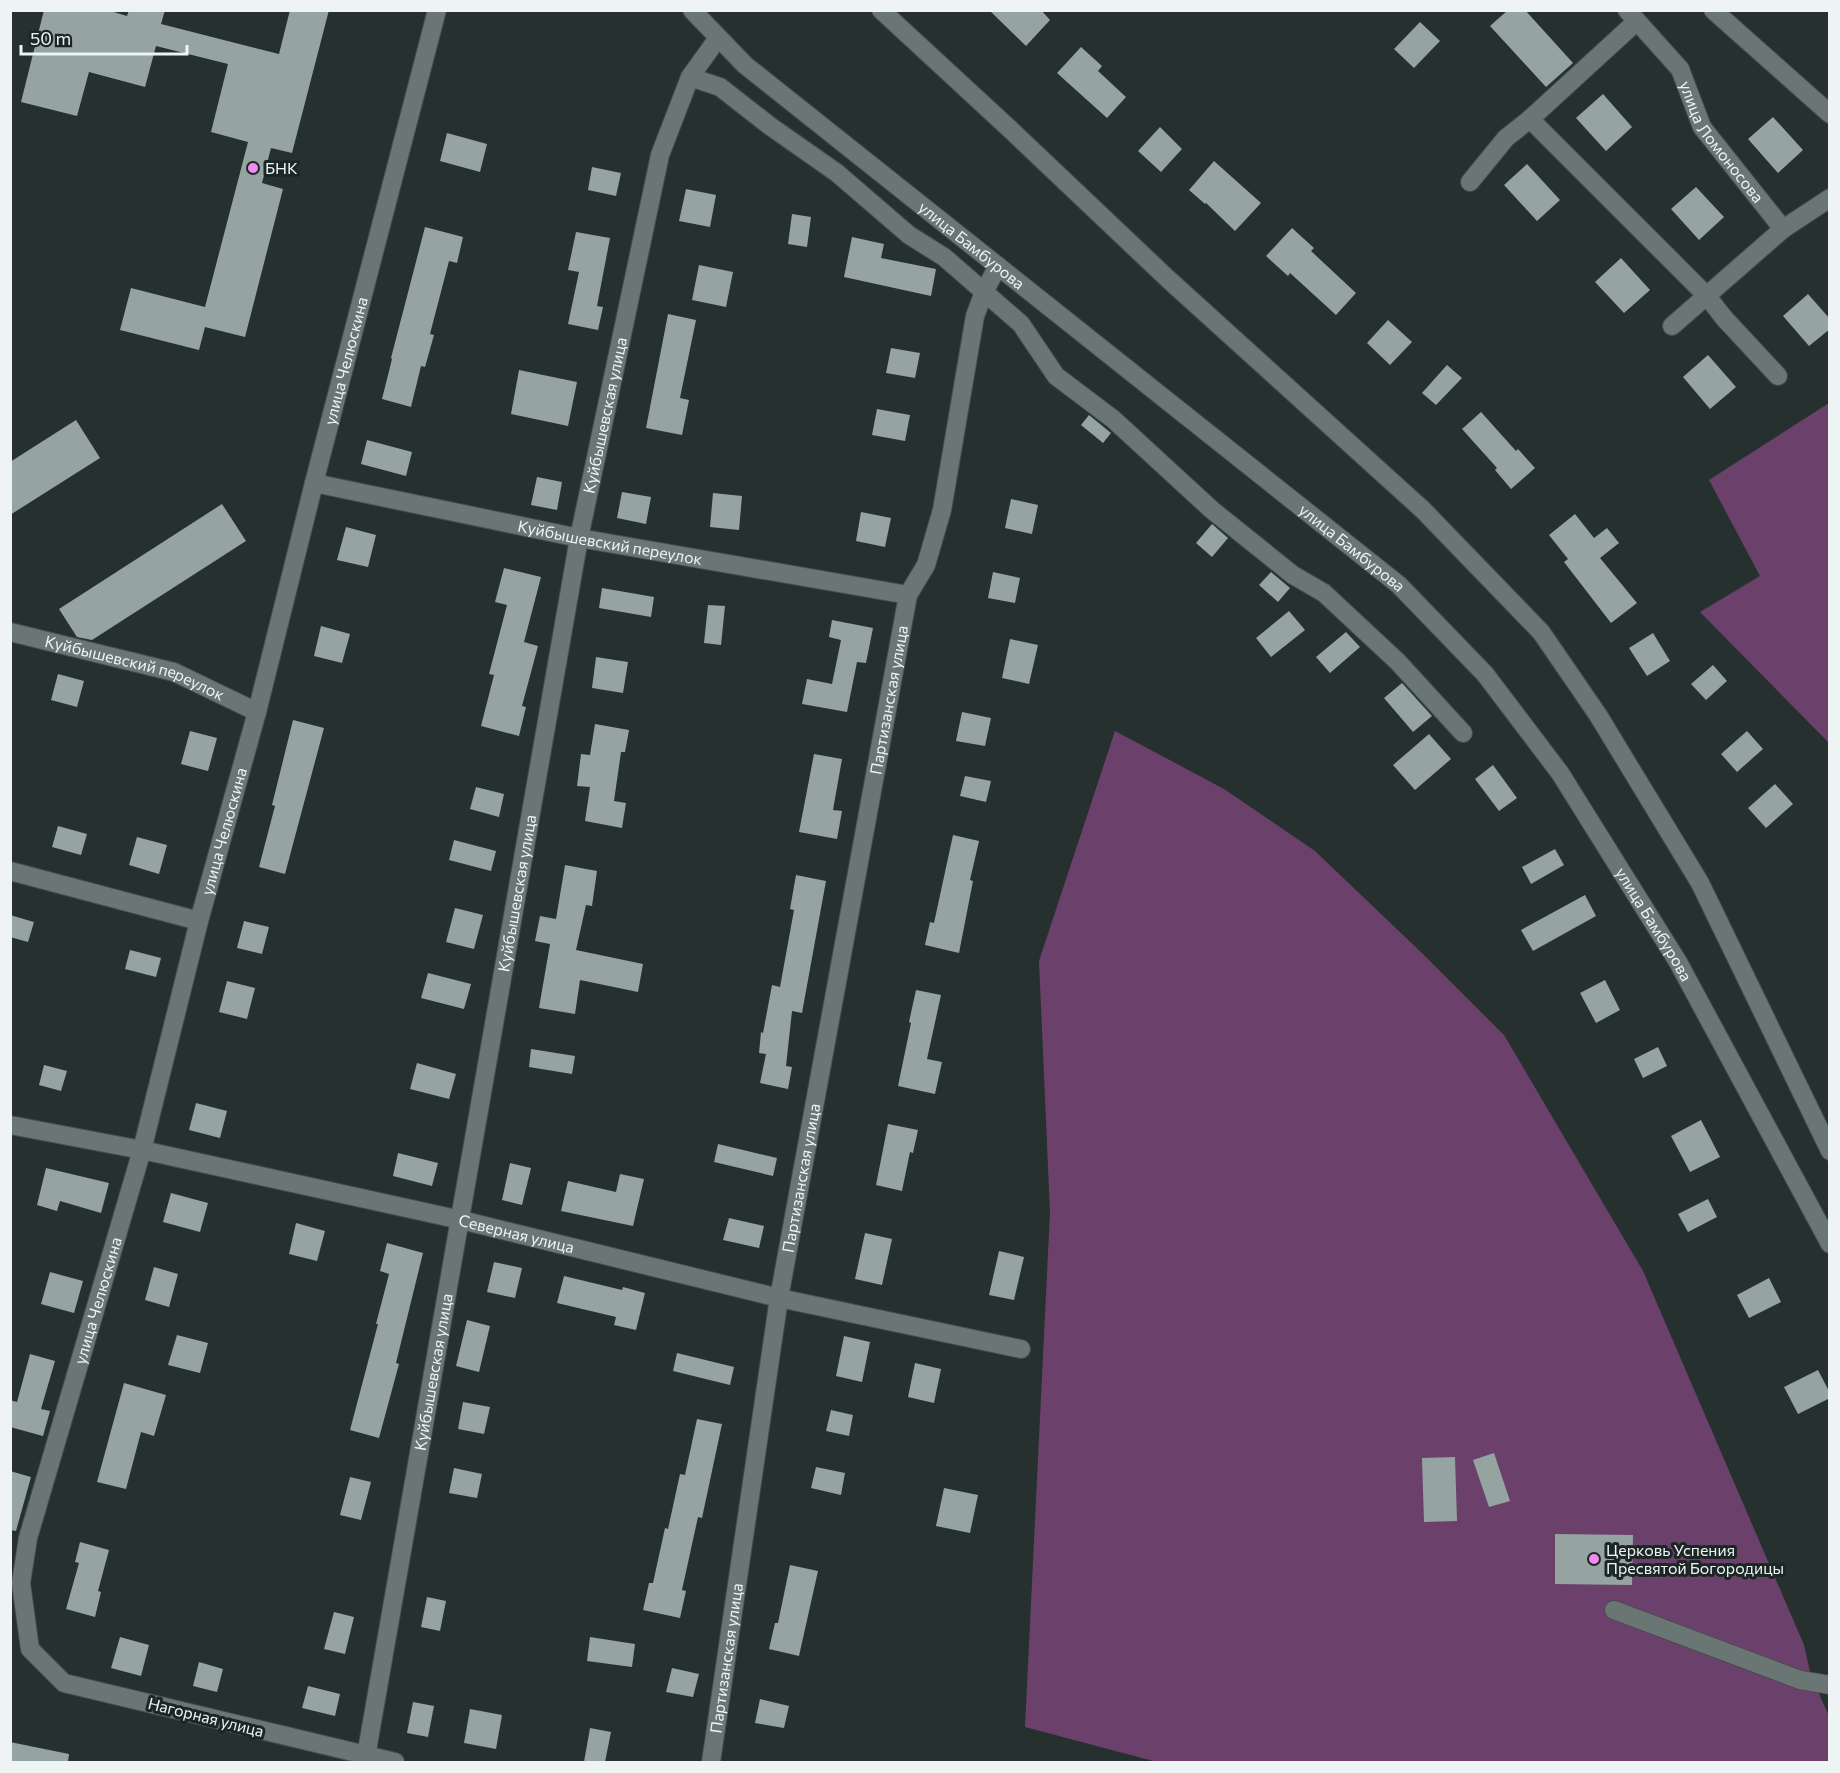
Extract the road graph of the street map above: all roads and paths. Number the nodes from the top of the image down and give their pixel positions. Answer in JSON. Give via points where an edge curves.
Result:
{"nodes":[{"id":1,"x":437,"y":10,"type":"edge"},
{"id":2,"x":692,"y":10,"type":"edge"},
{"id":3,"x":881,"y":10,"type":"edge"},
{"id":4,"x":1713,"y":10,"type":"edge"},
{"id":5,"x":1632,"y":16,"type":"edge"},
{"id":6,"x":718,"y":38,"type":"junction"},
{"id":7,"x":690,"y":77,"type":"junction"},
{"id":8,"x":1830,"y":114,"type":"edge"},
{"id":9,"x":1530,"y":119,"type":"junction"},
{"id":10,"x":1470,"y":182,"type":"dead end"},
{"id":11,"x":1830,"y":198,"type":"edge"},
{"id":12,"x":1783,"y":229,"type":"junction"},
{"id":13,"x":998,"y":266,"type":"junction"},
{"id":14,"x":984,"y":292,"type":"junction"},
{"id":15,"x":1707,"y":296,"type":"junction"},
{"id":16,"x":1672,"y":326,"type":"dead end"},
{"id":17,"x":1778,"y":376,"type":"dead end"},
{"id":18,"x":314,"y":483,"type":"junction"},
{"id":19,"x":579,"y":538,"type":"junction"},
{"id":20,"x":908,"y":595,"type":"junction"},
{"id":21,"x":10,"y":632,"type":"edge"},
{"id":22,"x":257,"y":712,"type":"junction"},
{"id":23,"x":1463,"y":733,"type":"dead end"},
{"id":24,"x":10,"y":871,"type":"edge"},
{"id":25,"x":199,"y":921,"type":"junction"},
{"id":26,"x":10,"y":1125,"type":"edge"},
{"id":27,"x":142,"y":1150,"type":"junction"},
{"id":28,"x":1830,"y":1151,"type":"edge"},
{"id":29,"x":461,"y":1220,"type":"junction"},
{"id":30,"x":1830,"y":1244,"type":"edge"},
{"id":31,"x":779,"y":1298,"type":"junction"},
{"id":32,"x":1021,"y":1349,"type":"dead end"},
{"id":33,"x":1614,"y":1610,"type":"dead end"},
{"id":34,"x":30,"y":1649,"type":"joint"},
{"id":35,"x":1830,"y":1685,"type":"edge"},
{"id":36,"x":366,"y":1759,"type":"edge"},
{"id":37,"x":395,"y":1762,"type":"edge"},
{"id":38,"x":711,"y":1762,"type":"edge"}],
"edges":[{"from":1,"to":18,"type":"street","name":"улица Челюскина"},
{"from":2,"to":6,"type":"street","name":"улица Бамбурова"},
{"from":3,"to":28,"type":"street","via":[[1168,279],[1423,510],[1541,632],[1598,715],[1700,883]]},
{"from":4,"to":8,"type":"street"},
{"from":5,"to":9,"type":"street"},
{"from":5,"to":12,"type":"street","name":"улица Ломоносова","via":[[1680,69],[1702,126]]},
{"from":6,"to":7,"type":"street","name":"Куйбышевская улица"},
{"from":6,"to":13,"type":"street","name":"улица Бамбурова","via":[[745,65]]},
{"from":7,"to":14,"type":"street","via":[[720,87],[837,173]]},
{"from":7,"to":19,"type":"street","name":"Куйбышевская улица","via":[[660,155]]},
{"from":9,"to":10,"type":"street","via":[[1506,138]]},
{"from":9,"to":15,"type":"street"},
{"from":11,"to":12,"type":"street"},
{"from":12,"to":15,"type":"street"},
{"from":13,"to":14,"type":"street"},
{"from":13,"to":30,"type":"street","name":"улица Бамбурова","via":[[1399,585],[1485,674],[1560,773],[1678,962]]},
{"from":14,"to":20,"type":"street","via":[[975,316],[942,510],[926,565]]},
{"from":14,"to":23,"type":"street","via":[[1021,324],[1056,375],[1113,419],[1212,510],[1293,575],[1324,593],[1398,662]]},
{"from":15,"to":16,"type":"street"},
{"from":15,"to":17,"type":"street"},
{"from":18,"to":19,"type":"street","name":"Куйбышевский переулок"},
{"from":18,"to":22,"type":"street","name":"улица Челюскина"},
{"from":19,"to":20,"type":"street","name":"Куйбышевский переулок"},
{"from":19,"to":29,"type":"street","name":"Куйбышевская улица"},
{"from":20,"to":31,"type":"street","name":"Партизанская улица"},
{"from":21,"to":22,"type":"street","name":"Куйбышевский переулок","via":[[174,672]]},
{"from":22,"to":25,"type":"street","name":"улица Челюскина"},
{"from":24,"to":25,"type":"street"},
{"from":25,"to":27,"type":"street","name":"улица Челюскина"},
{"from":26,"to":27,"type":"street","name":"Северная улица"},
{"from":27,"to":29,"type":"street","name":"Северная улица"},
{"from":27,"to":34,"type":"street","name":"улица Челюскина","via":[[28,1538],[21,1582]]},
{"from":29,"to":31,"type":"street","name":"Северная улица"},
{"from":29,"to":36,"type":"street","name":"Куйбышевская улица"},
{"from":31,"to":32,"type":"street","name":"Северная улица"},
{"from":31,"to":38,"type":"street","name":"Партизанская улица"},
{"from":33,"to":35,"type":"street","via":[[1800,1680]]},
{"from":34,"to":36,"type":"street","name":"Нагорная улица","via":[[64,1683]]},
{"from":36,"to":37,"type":"street","name":"Нагорная улица"}]}
